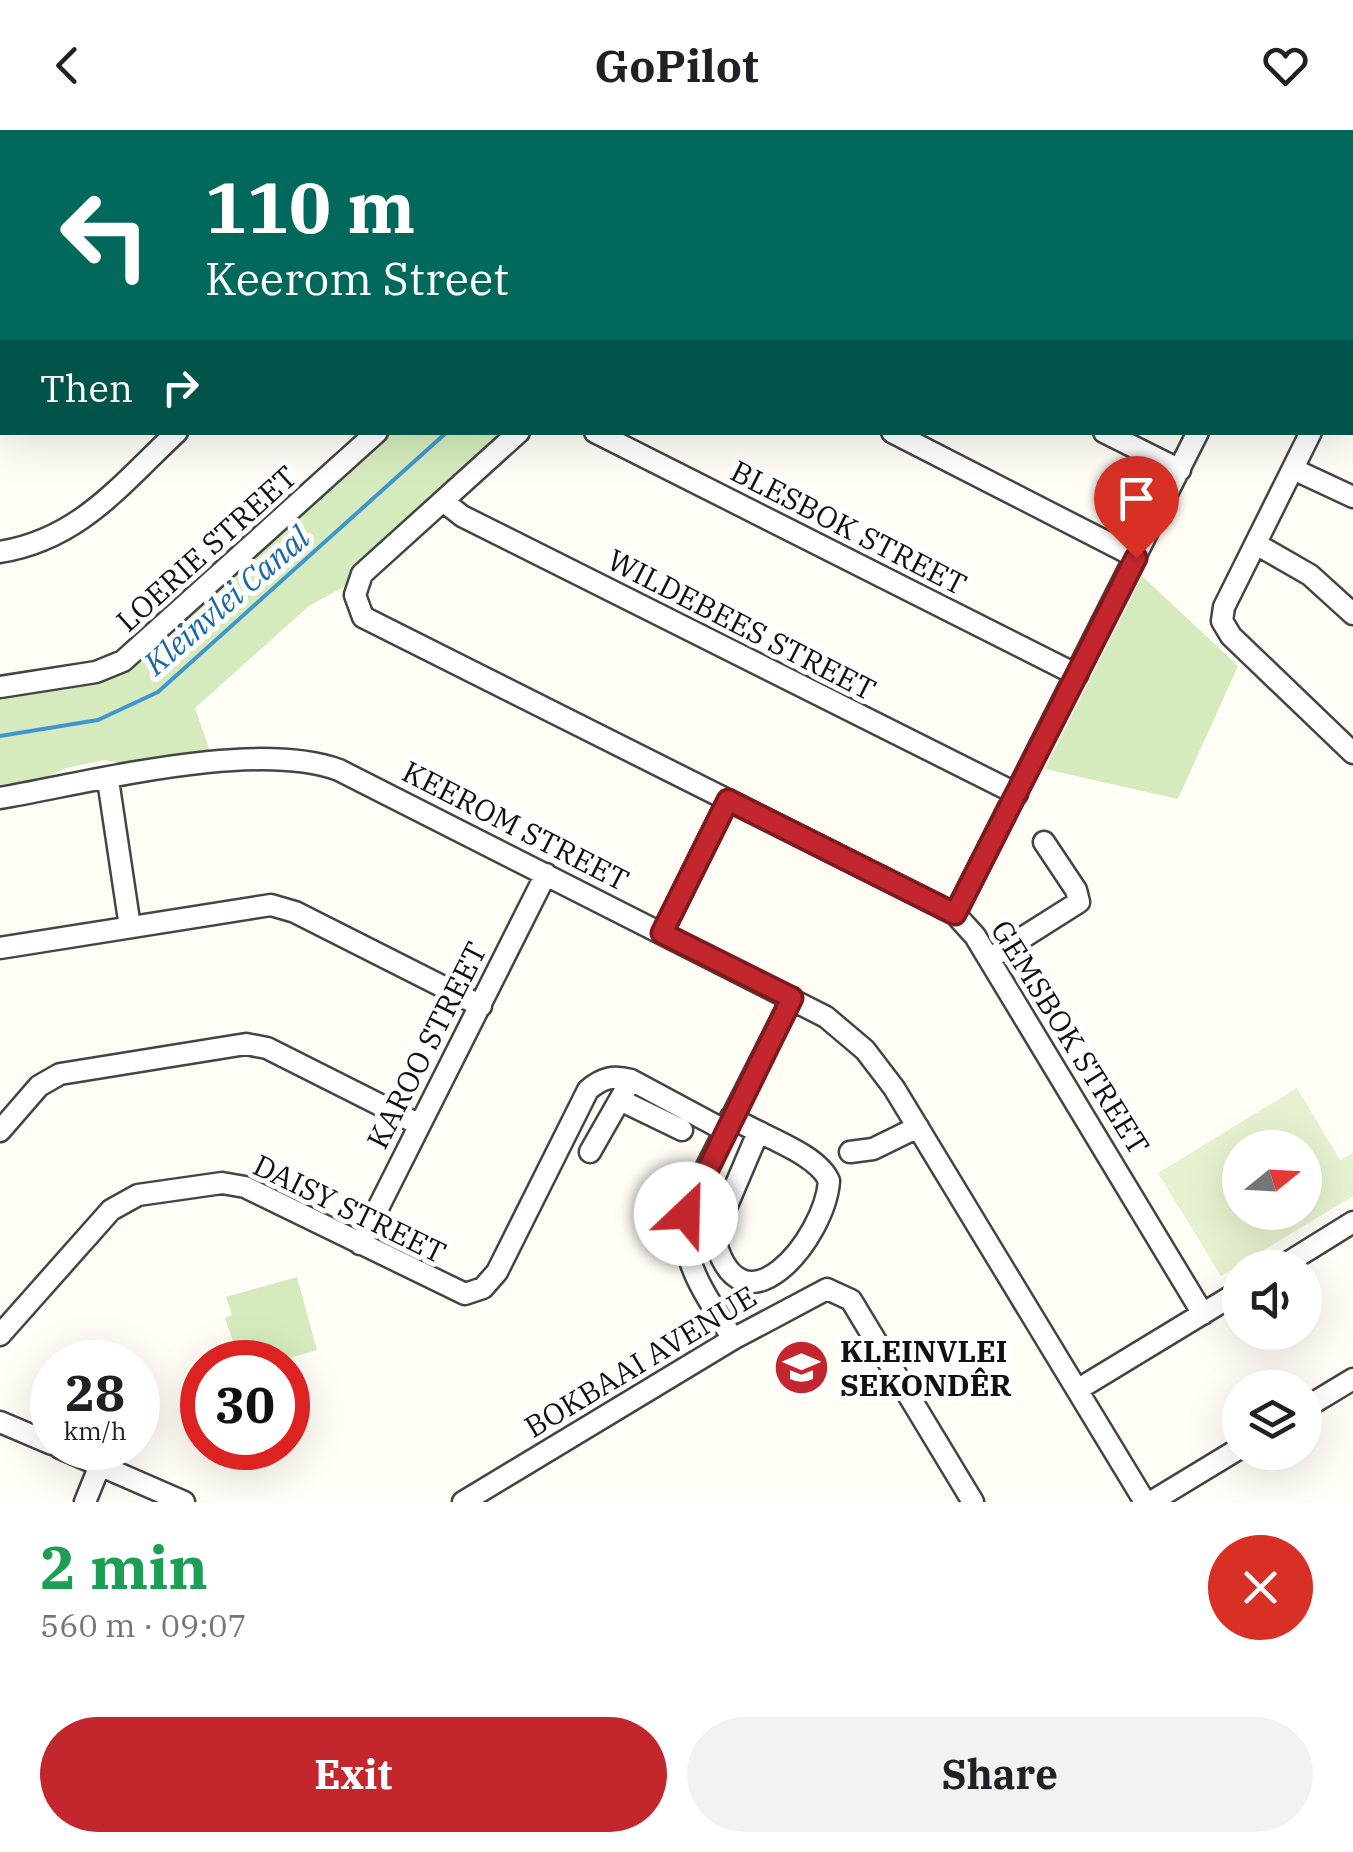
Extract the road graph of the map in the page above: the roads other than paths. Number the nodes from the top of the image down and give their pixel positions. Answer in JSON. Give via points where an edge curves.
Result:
{"nodes":[{"id":1,"x":175,"y":435,"type":"edge"},
{"id":2,"x":374,"y":435,"type":"edge"},
{"id":3,"x":516,"y":435,"type":"edge"},
{"id":4,"x":601,"y":435,"type":"edge"},
{"id":5,"x":898,"y":435,"type":"edge"},
{"id":6,"x":1110,"y":435,"type":"edge"},
{"id":7,"x":1197,"y":435,"type":"edge"},
{"id":8,"x":1310,"y":435,"type":"edge"},
{"id":9,"x":1293,"y":469,"type":"junction"},
{"id":10,"x":1180,"y":470,"type":"junction"},
{"id":11,"x":1353,"y":497,"type":"edge"},
{"id":12,"x":443,"y":501,"type":"junction"},
{"id":13,"x":1256,"y":544,"type":"junction"},
{"id":14,"x":0,"y":552,"type":"edge"},
{"id":15,"x":1136,"y":558,"type":"junction"},
{"id":16,"x":1353,"y":614,"type":"edge"},
{"id":17,"x":1077,"y":675,"type":"junction"},
{"id":18,"x":0,"y":688,"type":"edge"},
{"id":19,"x":1353,"y":753,"type":"edge"},
{"id":20,"x":108,"y":780,"type":"junction"},
{"id":21,"x":1016,"y":794,"type":"junction"},
{"id":22,"x":0,"y":798,"type":"edge"},
{"id":23,"x":728,"y":800,"type":"junction"},
{"id":24,"x":1044,"y":842,"type":"dead end"},
{"id":25,"x":546,"y":874,"type":"junction"},
{"id":26,"x":955,"y":914,"type":"junction"},
{"id":27,"x":130,"y":927,"type":"junction"},
{"id":28,"x":662,"y":933,"type":"junction"},
{"id":29,"x":0,"y":948,"type":"edge"},
{"id":30,"x":990,"y":960,"type":"junction"},
{"id":31,"x":792,"y":998,"type":"junction"},
{"id":32,"x":480,"y":1006,"type":"junction"},
{"id":33,"x":631,"y":1080,"type":"junction"},
{"id":34,"x":620,"y":1100,"type":"junction"},
{"id":35,"x":727,"y":1123,"type":"junction"},
{"id":36,"x":420,"y":1125,"type":"junction"},
{"id":37,"x":918,"y":1127,"type":"junction"},
{"id":38,"x":682,"y":1130,"type":"dead end"},
{"id":39,"x":0,"y":1131,"type":"edge"},
{"id":40,"x":757,"y":1134,"type":"junction"},
{"id":41,"x":590,"y":1152,"type":"dead end"},
{"id":42,"x":850,"y":1152,"type":"dead end"},
{"id":43,"x":1353,"y":1222,"type":"edge"},
{"id":44,"x":360,"y":1244,"type":"junction"},
{"id":45,"x":1308,"y":1250,"type":"edge"},
{"id":46,"x":736,"y":1277,"type":"junction"},
{"id":47,"x":706,"y":1294,"type":"junction"},
{"id":48,"x":1222,"y":1302,"type":"edge"},
{"id":49,"x":1203,"y":1314,"type":"junction"},
{"id":50,"x":0,"y":1335,"type":"edge"},
{"id":51,"x":733,"y":1339,"type":"junction"},
{"id":52,"x":1353,"y":1379,"type":"edge"},
{"id":53,"x":1077,"y":1390,"type":"junction"},
{"id":54,"x":1322,"y":1398,"type":"edge"},
{"id":55,"x":0,"y":1422,"type":"edge"},
{"id":56,"x":30,"y":1435,"type":"edge"},
{"id":57,"x":1222,"y":1459,"type":"edge"},
{"id":58,"x":98,"y":1470,"type":"edge"},
{"id":59,"x":111,"y":1470,"type":"edge"},
{"id":60,"x":85,"y":1502,"type":"edge"},
{"id":61,"x":184,"y":1502,"type":"edge"},
{"id":62,"x":464,"y":1502,"type":"edge"},
{"id":63,"x":973,"y":1502,"type":"edge"},
{"id":64,"x":1148,"y":1502,"type":"edge"}],
"edges":[{"from":1,"to":14,"type":"street","via":[[64,532]]},
{"from":2,"to":18,"type":"street","name":"LOERIE STREET","via":[[124,661]]},
{"from":3,"to":12,"type":"street"},
{"from":4,"to":17,"type":"street","name":"BLESBOK STREET"},
{"from":5,"to":15,"type":"street"},
{"from":6,"to":10,"type":"street"},
{"from":7,"to":10,"type":"street"},
{"from":8,"to":9,"type":"street"},
{"from":9,"to":11,"type":"street"},
{"from":9,"to":13,"type":"street"},
{"from":10,"to":15,"type":"street"},
{"from":12,"to":21,"type":"street","name":"WILDEBEES STREET"},
{"from":12,"to":23,"type":"street","name":"GEMSBOK STREET","via":[[362,574],[356,603],[369,622]]},
{"from":13,"to":16,"type":"street","via":[[1310,575]]},
{"from":13,"to":19,"type":"street","via":[[1223,611],[1224,627]]},
{"from":15,"to":17,"type":"street"},
{"from":17,"to":21,"type":"street"},
{"from":20,"to":22,"type":"street","name":"KEEROM STREET"},
{"from":20,"to":25,"type":"street","name":"KEEROM STREET","via":[[258,756],[308,760]]},
{"from":20,"to":27,"type":"street"},
{"from":21,"to":26,"type":"street"},
{"from":23,"to":26,"type":"street","name":"GEMSBOK STREET"},
{"from":23,"to":28,"type":"street"},
{"from":24,"to":30,"type":"street","via":[[1078,902]]},
{"from":25,"to":28,"type":"street","name":"KEEROM STREET"},
{"from":25,"to":32,"type":"street","name":"KAROO STREET"},
{"from":26,"to":30,"type":"street","name":"GEMSBOK STREET"},
{"from":27,"to":29,"type":"street"},
{"from":27,"to":32,"type":"street","via":[[252,905],[283,908]]},
{"from":28,"to":31,"type":"street","name":"KEEROM STREET"},
{"from":30,"to":49,"type":"street","name":"GEMSBOK STREET"},
{"from":31,"to":35,"type":"street"},
{"from":31,"to":37,"type":"street","name":"KEEROM STREET","via":[[865,1050]]},
{"from":32,"to":36,"type":"street","name":"KAROO STREET"},
{"from":33,"to":34,"type":"street"},
{"from":33,"to":35,"type":"street"},
{"from":33,"to":44,"type":"street","name":"DAISY STREET","via":[[607,1078],[588,1090],[490,1281],[474,1292],[452,1291]]},
{"from":34,"to":38,"type":"street"},
{"from":34,"to":41,"type":"street"},
{"from":35,"to":40,"type":"street"},
{"from":35,"to":47,"type":"street","via":[[683,1229],[688,1265]]},
{"from":36,"to":39,"type":"street","via":[[267,1048],[246,1044],[60,1074],[39,1086]]},
{"from":36,"to":44,"type":"street","name":"KAROO STREET"},
{"from":37,"to":42,"type":"street","via":[[873,1149]]},
{"from":37,"to":53,"type":"street","name":"KEEROM STREET"},
{"from":40,"to":46,"type":"street","via":[[715,1225],[716,1246]]},
{"from":40,"to":46,"type":"street","via":[[819,1164],[829,1191],[786,1270],[752,1282]]},
{"from":43,"to":45,"type":"street"},
{"from":44,"to":50,"type":"street","name":"DAISY STREET","via":[[222,1182],[126,1200],[101,1219]]},
{"from":46,"to":47,"type":"street"},
{"from":47,"to":51,"type":"street"},
{"from":48,"to":49,"type":"street"},
{"from":49,"to":53,"type":"street"},
{"from":51,"to":62,"type":"street","name":"BOKBAAI AVENUE"},
{"from":51,"to":63,"type":"street","name":"BOKBAAI AVENUE","via":[[816,1292],[839,1292],[851,1300]]},
{"from":52,"to":54,"type":"street"},
{"from":53,"to":64,"type":"street","name":"KEEROM STREET"},
{"from":55,"to":56,"type":"street"},
{"from":57,"to":64,"type":"street"},
{"from":58,"to":60,"type":"street"},
{"from":59,"to":61,"type":"street"}]}
